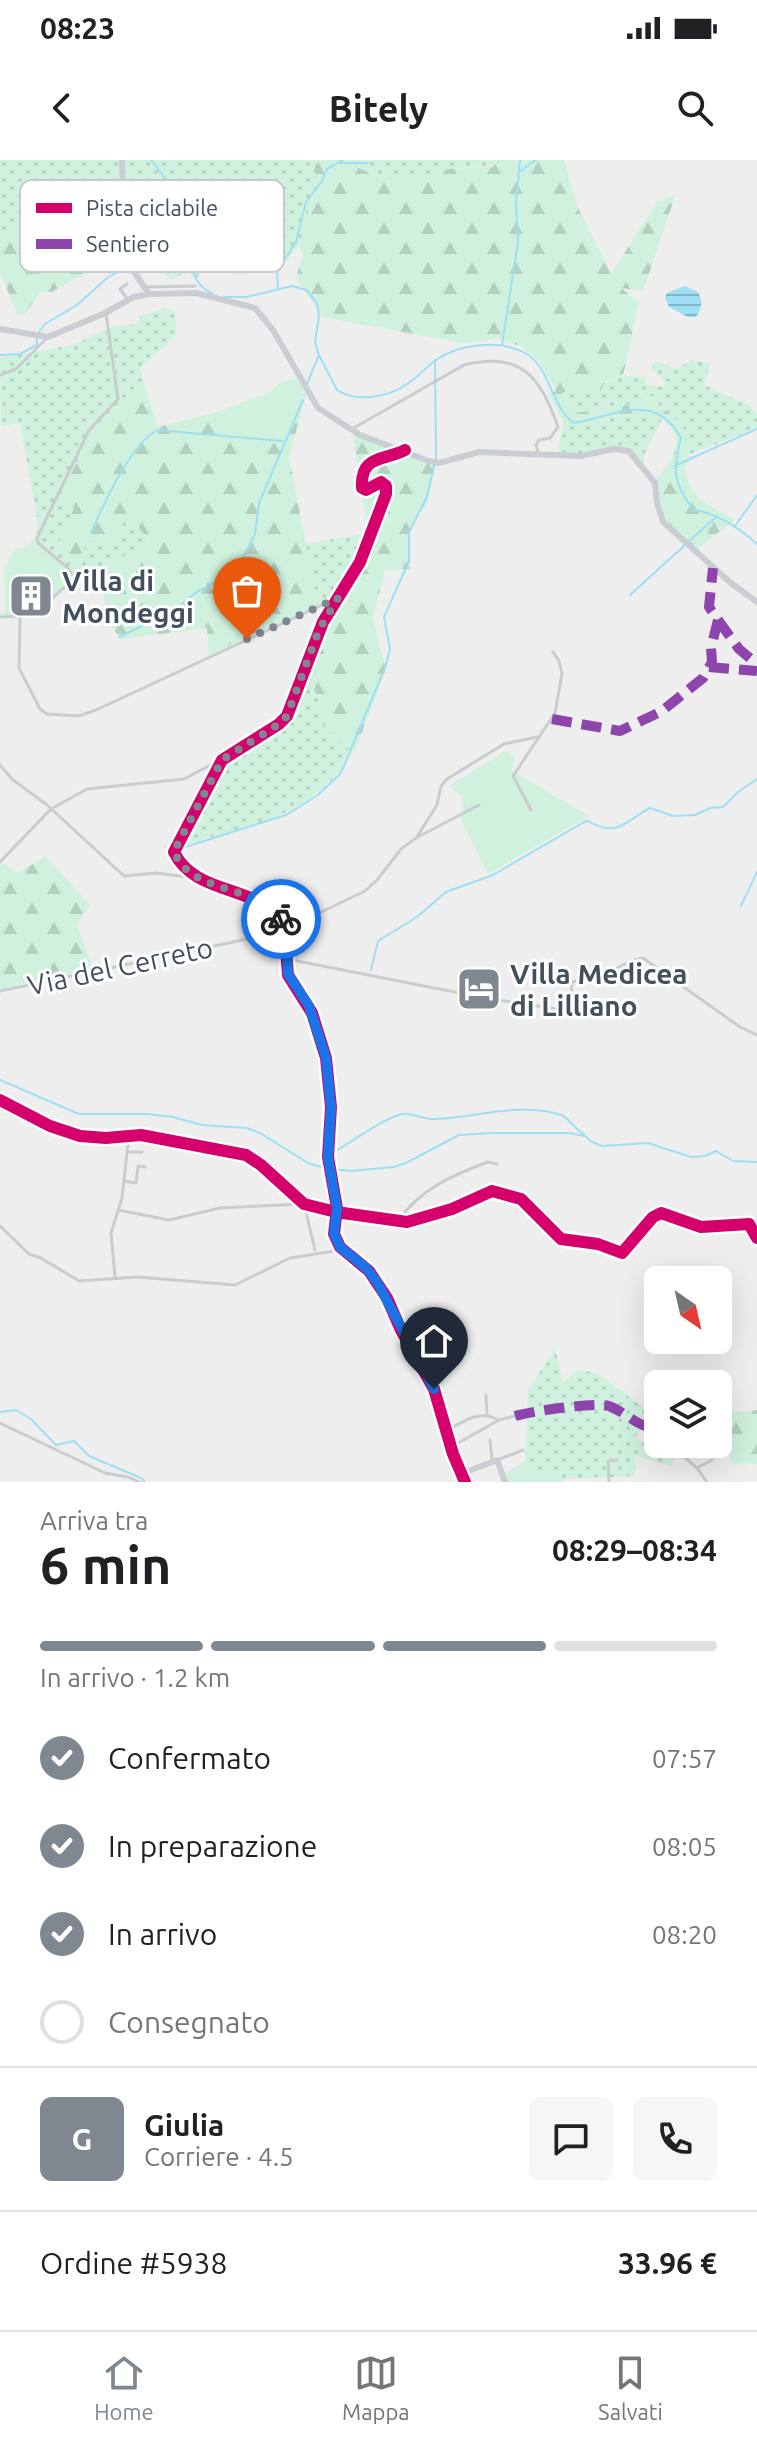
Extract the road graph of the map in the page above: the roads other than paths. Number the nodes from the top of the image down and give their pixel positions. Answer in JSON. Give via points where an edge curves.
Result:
{"nodes":[{"id":1,"x":134,"y":272,"type":"edge"},
{"id":2,"x":127,"y":284,"type":"dead end"},
{"id":3,"x":147,"y":291,"type":"junction"},
{"id":4,"x":201,"y":294,"type":"junction"},
{"id":5,"x":128,"y":300,"type":"junction"},
{"id":6,"x":106,"y":313,"type":"junction"},
{"id":7,"x":0,"y":329,"type":"edge"},
{"id":8,"x":40,"y":336,"type":"junction"},
{"id":9,"x":0,"y":375,"type":"edge"},
{"id":10,"x":352,"y":430,"type":"junction"},
{"id":11,"x":405,"y":450,"type":"junction"},
{"id":12,"x":539,"y":455,"type":"junction"},
{"id":13,"x":338,"y":598,"type":"junction"},
{"id":14,"x":757,"y":602,"type":"edge"},
{"id":15,"x":0,"y":617,"type":"edge"},
{"id":16,"x":20,"y":618,"type":"junction"},
{"id":17,"x":553,"y":652,"type":"dead end"},
{"id":18,"x":537,"y":737,"type":"junction"},
{"id":19,"x":224,"y":759,"type":"junction"},
{"id":20,"x":0,"y":765,"type":"edge"},
{"id":21,"x":46,"y":804,"type":"junction"},
{"id":22,"x":59,"y":804,"type":"junction"},
{"id":23,"x":479,"y":805,"type":"dead end"},
{"id":24,"x":51,"y":809,"type":"junction"},
{"id":25,"x":531,"y":810,"type":"dead end"},
{"id":26,"x":56,"y":813,"type":"junction"},
{"id":27,"x":45,"y":815,"type":"junction"},
{"id":28,"x":416,"y":838,"type":"junction"},
{"id":29,"x":0,"y":862,"type":"edge"},
{"id":30,"x":196,"y":878,"type":"junction"},
{"id":31,"x":286,"y":928,"type":"junction"},
{"id":32,"x":287,"y":959,"type":"junction"},
{"id":33,"x":0,"y":991,"type":"edge"},
{"id":34,"x":757,"y":1035,"type":"edge"},
{"id":35,"x":0,"y":1100,"type":"edge"},
{"id":36,"x":129,"y":1135,"type":"junction"},
{"id":37,"x":127,"y":1152,"type":"junction"},
{"id":38,"x":142,"y":1152,"type":"dead end"},
{"id":39,"x":497,"y":1164,"type":"dead end"},
{"id":40,"x":145,"y":1167,"type":"dead end"},
{"id":41,"x":123,"y":1181,"type":"junction"},
{"id":42,"x":304,"y":1204,"type":"junction"},
{"id":43,"x":118,"y":1210,"type":"junction"},
{"id":44,"x":336,"y":1212,"type":"junction"},
{"id":45,"x":396,"y":1223,"type":"junction"},
{"id":46,"x":0,"y":1226,"type":"edge"},
{"id":47,"x":757,"y":1238,"type":"edge"},
{"id":48,"x":338,"y":1248,"type":"junction"},
{"id":49,"x":315,"y":1252,"type":"junction"},
{"id":50,"x":115,"y":1277,"type":"junction"},
{"id":51,"x":486,"y":1395,"type":"dead end"},
{"id":52,"x":487,"y":1414,"type":"junction"},
{"id":53,"x":515,"y":1416,"type":"dead end"},
{"id":54,"x":499,"y":1420,"type":"junction"},
{"id":55,"x":0,"y":1423,"type":"edge"},
{"id":56,"x":446,"y":1431,"type":"junction"},
{"id":57,"x":490,"y":1440,"type":"dead end"},
{"id":58,"x":451,"y":1447,"type":"junction"},
{"id":59,"x":523,"y":1450,"type":"dead end"},
{"id":60,"x":685,"y":1458,"type":"edge"},
{"id":61,"x":617,"y":1460,"type":"dead end"},
{"id":62,"x":712,"y":1460,"type":"dead end"},
{"id":63,"x":495,"y":1461,"type":"junction"},
{"id":64,"x":697,"y":1468,"type":"junction"},
{"id":65,"x":463,"y":1478,"type":"edge"},
{"id":66,"x":139,"y":1482,"type":"edge"},
{"id":67,"x":505,"y":1482,"type":"edge"},
{"id":68,"x":609,"y":1482,"type":"edge"},
{"id":69,"x":707,"y":1482,"type":"edge"}],
"edges":[{"from":1,"to":3,"type":"street"},
{"from":2,"to":5,"type":"street","via":[[120,289]]},
{"from":3,"to":4,"type":"street"},
{"from":3,"to":4,"type":"street","via":[[195,284]]},
{"from":3,"to":5,"type":"street"},
{"from":4,"to":10,"type":"street","via":[[258,310],[318,408]]},
{"from":5,"to":6,"type":"street"},
{"from":6,"to":8,"type":"street"},
{"from":6,"to":16,"type":"street","via":[[118,399],[89,430],[37,538],[74,578],[47,603]]},
{"from":7,"to":8,"type":"street"},
{"from":8,"to":9,"type":"street","via":[[16,369]]},
{"from":10,"to":11,"type":"street"},
{"from":10,"to":12,"type":"street","via":[[464,365],[501,360],[526,372],[543,390],[553,414],[558,427],[550,438],[539,440]]},
{"from":11,"to":12,"type":"street","via":[[435,463],[479,452]]},
{"from":11,"to":13,"type":"street","via":[[368,465],[362,488],[381,482],[387,489],[360,562]]},
{"from":12,"to":14,"type":"street","via":[[629,451],[655,483],[663,522]]},
{"from":13,"to":16,"type":"street","via":[[79,716],[40,709],[19,668]]},
{"from":13,"to":19,"type":"street","via":[[319,630],[286,718]]},
{"from":15,"to":16,"type":"street"},
{"from":17,"to":18,"type":"street","via":[[562,674],[555,713]]},
{"from":18,"to":25,"type":"street","via":[[513,776]]},
{"from":18,"to":28,"type":"street","via":[[504,744],[447,779]]},
{"from":19,"to":22,"type":"street","via":[[184,779],[87,789]]},
{"from":19,"to":30,"type":"street","via":[[174,851]]},
{"from":20,"to":21,"type":"street"},
{"from":21,"to":22,"type":"street"},
{"from":21,"to":24,"type":"street"},
{"from":22,"to":24,"type":"street"},
{"from":23,"to":28,"type":"street"},
{"from":24,"to":26,"type":"street"},
{"from":24,"to":27,"type":"street"},
{"from":26,"to":27,"type":"street"},
{"from":26,"to":30,"type":"street","via":[[124,876]]},
{"from":27,"to":29,"type":"street"},
{"from":28,"to":31,"type":"street","name":"Via del Cerreto","via":[[395,854],[365,891]]},
{"from":30,"to":31,"type":"street","via":[[258,901]]},
{"from":31,"to":32,"type":"street"},
{"from":31,"to":33,"type":"street","name":"Via del Cerreto"},
{"from":32,"to":34,"type":"street","via":[[563,1010],[570,1008],[572,982],[643,958]]},
{"from":32,"to":44,"type":"street","via":[[288,975],[309,1006],[325,1055],[331,1107],[328,1157]]},
{"from":35,"to":36,"type":"street","via":[[72,1134]]},
{"from":36,"to":37,"type":"street"},
{"from":36,"to":42,"type":"street","via":[[246,1155]]},
{"from":37,"to":38,"type":"street"},
{"from":37,"to":41,"type":"street"},
{"from":39,"to":45,"type":"street","via":[[488,1162],[441,1182],[411,1202]]},
{"from":40,"to":41,"type":"street","via":[[138,1166],[136,1183]]},
{"from":41,"to":43,"type":"street"},
{"from":42,"to":43,"type":"street","via":[[220,1208],[169,1220]]},
{"from":42,"to":44,"type":"street"},
{"from":42,"to":49,"type":"street"},
{"from":43,"to":50,"type":"street","via":[[111,1233]]},
{"from":44,"to":45,"type":"street"},
{"from":44,"to":48,"type":"street"},
{"from":45,"to":47,"type":"street","via":[[452,1209],[492,1191],[521,1199],[561,1239],[622,1253],[661,1213],[701,1227],[749,1224]]},
{"from":46,"to":50,"type":"street","via":[[29,1254],[76,1281]]},
{"from":48,"to":49,"type":"street"},
{"from":48,"to":56,"type":"street","via":[[369,1271],[384,1292],[434,1389]]},
{"from":49,"to":50,"type":"street","via":[[235,1285]]},
{"from":51,"to":52,"type":"street"},
{"from":52,"to":54,"type":"street"},
{"from":52,"to":56,"type":"street"},
{"from":53,"to":54,"type":"street"},
{"from":54,"to":58,"type":"street"},
{"from":55,"to":66,"type":"street","via":[[105,1473]]},
{"from":56,"to":58,"type":"street"},
{"from":57,"to":63,"type":"street"},
{"from":58,"to":65,"type":"street"},
{"from":59,"to":63,"type":"street"},
{"from":60,"to":64,"type":"street"},
{"from":61,"to":68,"type":"street","via":[[608,1461]]},
{"from":62,"to":64,"type":"street"},
{"from":63,"to":65,"type":"street"},
{"from":63,"to":67,"type":"street"},
{"from":64,"to":69,"type":"street"}]}
